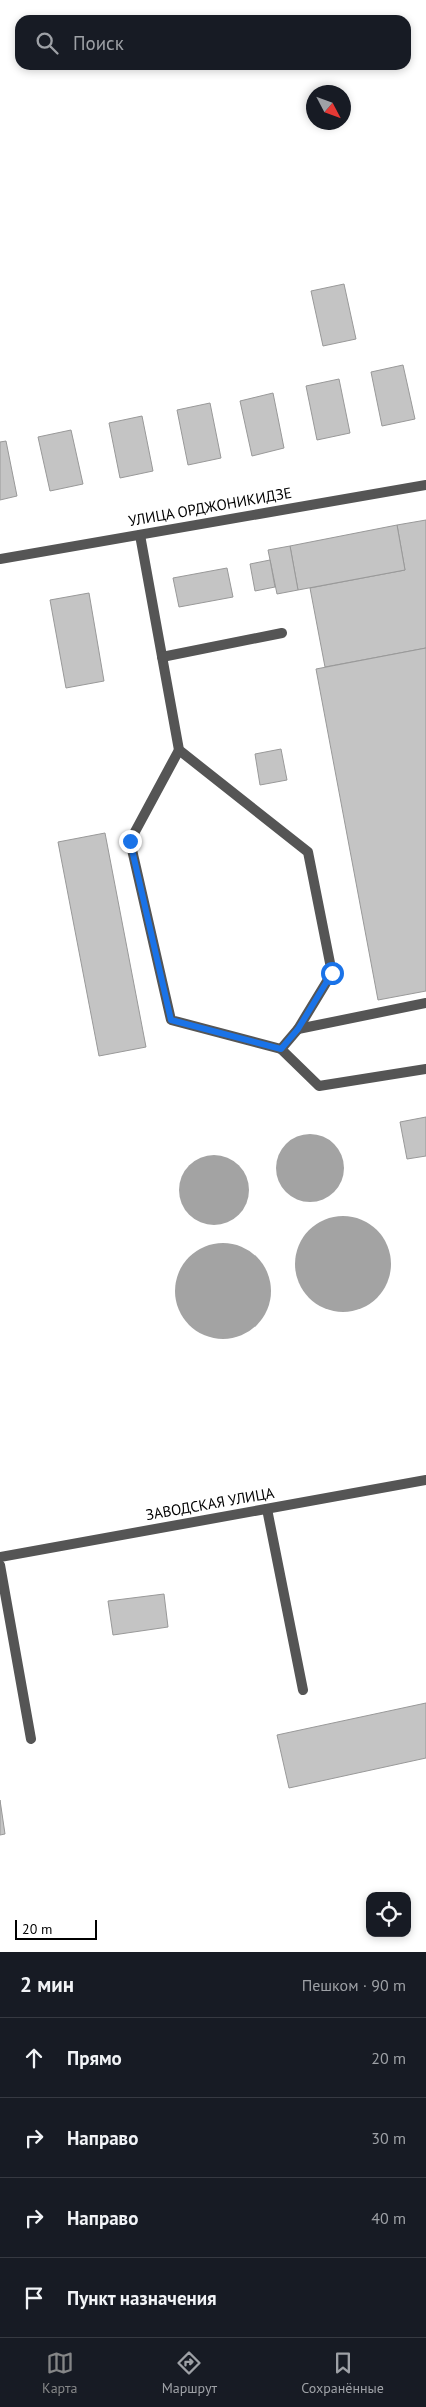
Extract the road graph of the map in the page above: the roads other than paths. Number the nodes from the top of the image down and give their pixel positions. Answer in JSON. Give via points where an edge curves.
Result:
{"nodes":[{"id":1,"x":426,"y":485,"type":"edge"},
{"id":2,"x":140,"y":535,"type":"junction"},
{"id":3,"x":0,"y":559,"type":"edge"},
{"id":4,"x":282,"y":634,"type":"dead end"},
{"id":5,"x":162,"y":657,"type":"junction"},
{"id":6,"x":179,"y":750,"type":"junction"},
{"id":7,"x":426,"y":1003,"type":"edge"},
{"id":8,"x":298,"y":1029,"type":"junction"},
{"id":9,"x":281,"y":1049,"type":"junction"},
{"id":10,"x":426,"y":1069,"type":"edge"},
{"id":11,"x":426,"y":1480,"type":"edge"},
{"id":12,"x":267,"y":1509,"type":"junction"},
{"id":13,"x":0,"y":1557,"type":"edge"},
{"id":14,"x":0,"y":1565,"type":"edge"},
{"id":15,"x":303,"y":1690,"type":"dead end"},
{"id":16,"x":32,"y":1739,"type":"dead end"}],
"edges":[{"from":1,"to":2,"type":"street","name":"УЛИЦА ОРДЖОНИКИДЗЕ"},
{"from":2,"to":3,"type":"street","name":"УЛИЦА ОРДЖОНИКИДЗЕ"},
{"from":2,"to":5,"type":"street"},
{"from":4,"to":5,"type":"street"},
{"from":5,"to":6,"type":"street"},
{"from":6,"to":8,"type":"street","via":[[308,852],[332,973]]},
{"from":6,"to":9,"type":"street","via":[[130,841],[171,1020]]},
{"from":7,"to":8,"type":"street"},
{"from":8,"to":9,"type":"street"},
{"from":9,"to":10,"type":"street","via":[[319,1086]]},
{"from":11,"to":12,"type":"street","name":"ЗАВОДСКАЯ УЛИЦА"},
{"from":12,"to":13,"type":"street","name":"ЗАВОДСКАЯ УЛИЦА"},
{"from":12,"to":15,"type":"street"},
{"from":14,"to":16,"type":"street"}]}
